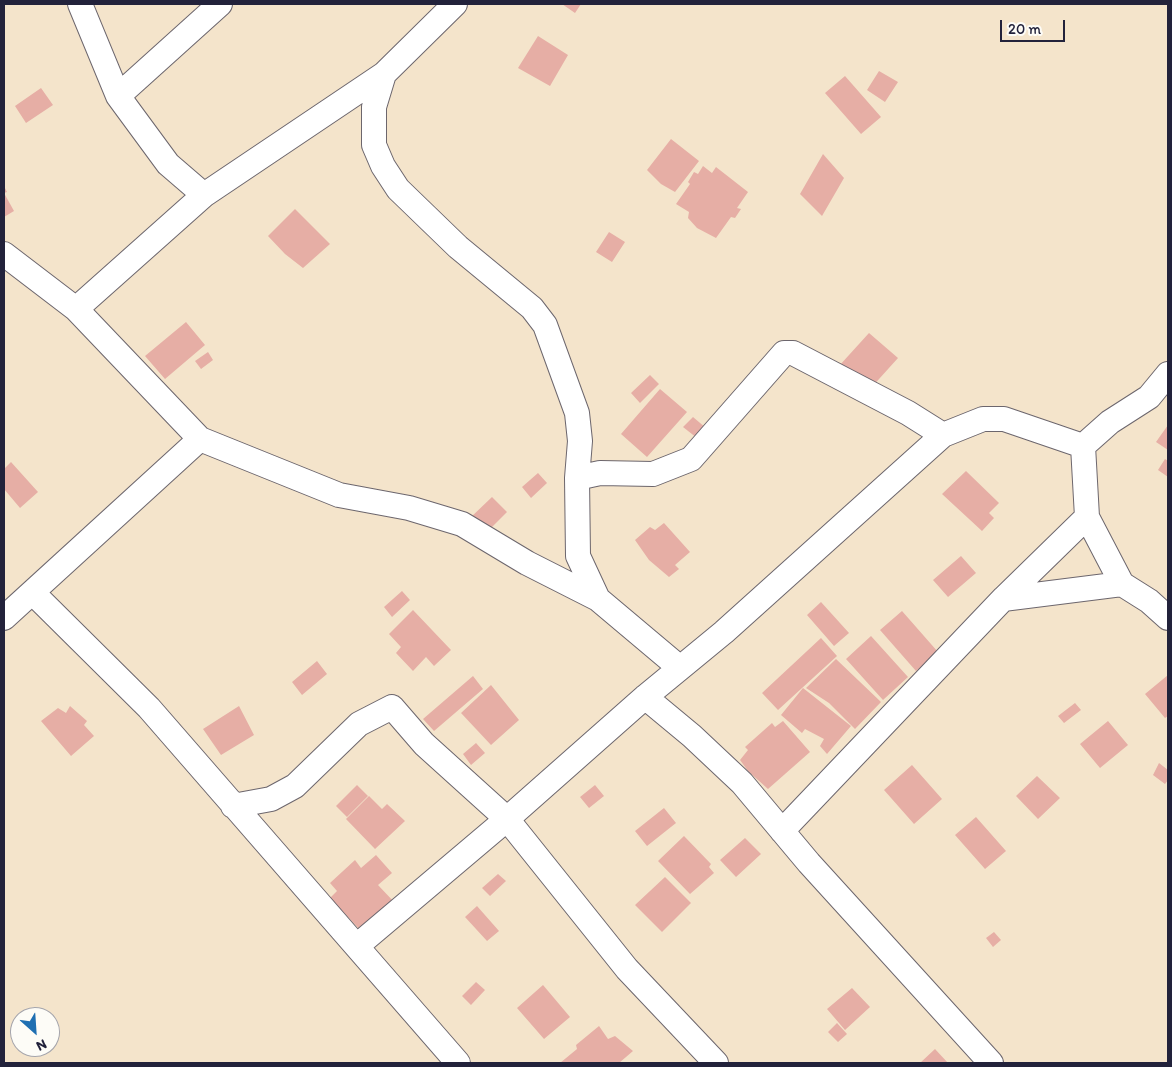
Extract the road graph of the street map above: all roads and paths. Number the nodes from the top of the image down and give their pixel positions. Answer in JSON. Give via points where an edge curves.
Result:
{"nodes":[{"id":1,"x":80,"y":4,"type":"edge"},
{"id":2,"x":220,"y":4,"type":"edge"},
{"id":3,"x":455,"y":4,"type":"edge"},
{"id":4,"x":384,"y":74,"type":"junction"},
{"id":5,"x":118,"y":96,"type":"junction"},
{"id":6,"x":204,"y":195,"type":"junction"},
{"id":7,"x":4,"y":254,"type":"edge"},
{"id":8,"x":76,"y":310,"type":"junction"},
{"id":9,"x":1168,"y":374,"type":"edge"},
{"id":10,"x":943,"y":435,"type":"junction"},
{"id":11,"x":200,"y":439,"type":"junction"},
{"id":12,"x":1083,"y":446,"type":"junction"},
{"id":13,"x":576,"y":478,"type":"junction"},
{"id":14,"x":1087,"y":517,"type":"junction"},
{"id":15,"x":1122,"y":584,"type":"junction"},
{"id":16,"x":33,"y":593,"type":"junction"},
{"id":17,"x":598,"y":599,"type":"junction"},
{"id":18,"x":1003,"y":599,"type":"junction"},
{"id":19,"x":4,"y":618,"type":"edge"},
{"id":20,"x":1168,"y":618,"type":"edge"},
{"id":21,"x":680,"y":668,"type":"junction"},
{"id":22,"x":644,"y":697,"type":"junction"},
{"id":23,"x":233,"y":806,"type":"junction"},
{"id":24,"x":507,"y":819,"type":"junction"},
{"id":25,"x":782,"y":830,"type":"junction"},
{"id":26,"x":358,"y":945,"type":"junction"},
{"id":27,"x":458,"y":1063,"type":"edge"},
{"id":28,"x":716,"y":1063,"type":"edge"},
{"id":29,"x":991,"y":1063,"type":"edge"}],
"edges":[{"from":1,"to":5,"type":"street"},
{"from":2,"to":5,"type":"street"},
{"from":3,"to":4,"type":"street"},
{"from":4,"to":6,"type":"street"},
{"from":4,"to":13,"type":"street","via":[[374,107],[374,145],[383,166],[398,189],[458,247],[532,308],[545,325],[577,413],[580,441]]},
{"from":5,"to":6,"type":"street","via":[[168,164]]},
{"from":6,"to":8,"type":"street"},
{"from":7,"to":8,"type":"street"},
{"from":8,"to":11,"type":"street"},
{"from":9,"to":12,"type":"street","via":[[1150,397],[1110,422]]},
{"from":10,"to":12,"type":"street","via":[[983,419],[1004,419]]},
{"from":10,"to":13,"type":"street","via":[[794,353],[784,353],[691,459],[653,474],[600,473]]},
{"from":10,"to":21,"type":"street"},
{"from":11,"to":16,"type":"street"},
{"from":11,"to":17,"type":"street","via":[[339,495],[409,508],[462,524],[527,563]]},
{"from":12,"to":14,"type":"street"},
{"from":13,"to":17,"type":"street","via":[[578,556]]},
{"from":14,"to":15,"type":"street"},
{"from":14,"to":18,"type":"street"},
{"from":15,"to":18,"type":"street"},
{"from":15,"to":20,"type":"street"},
{"from":16,"to":19,"type":"street"},
{"from":16,"to":23,"type":"street","via":[[149,708]]},
{"from":17,"to":21,"type":"street"},
{"from":18,"to":25,"type":"street"},
{"from":21,"to":22,"type":"street"},
{"from":22,"to":24,"type":"street"},
{"from":22,"to":25,"type":"street","via":[[742,783]]},
{"from":23,"to":24,"type":"street","via":[[271,799],[295,786],[359,724],[392,707],[424,744]]},
{"from":23,"to":26,"type":"street"},
{"from":24,"to":26,"type":"street"},
{"from":24,"to":28,"type":"street","via":[[627,969]]},
{"from":25,"to":29,"type":"street"},
{"from":26,"to":27,"type":"street"}]}
